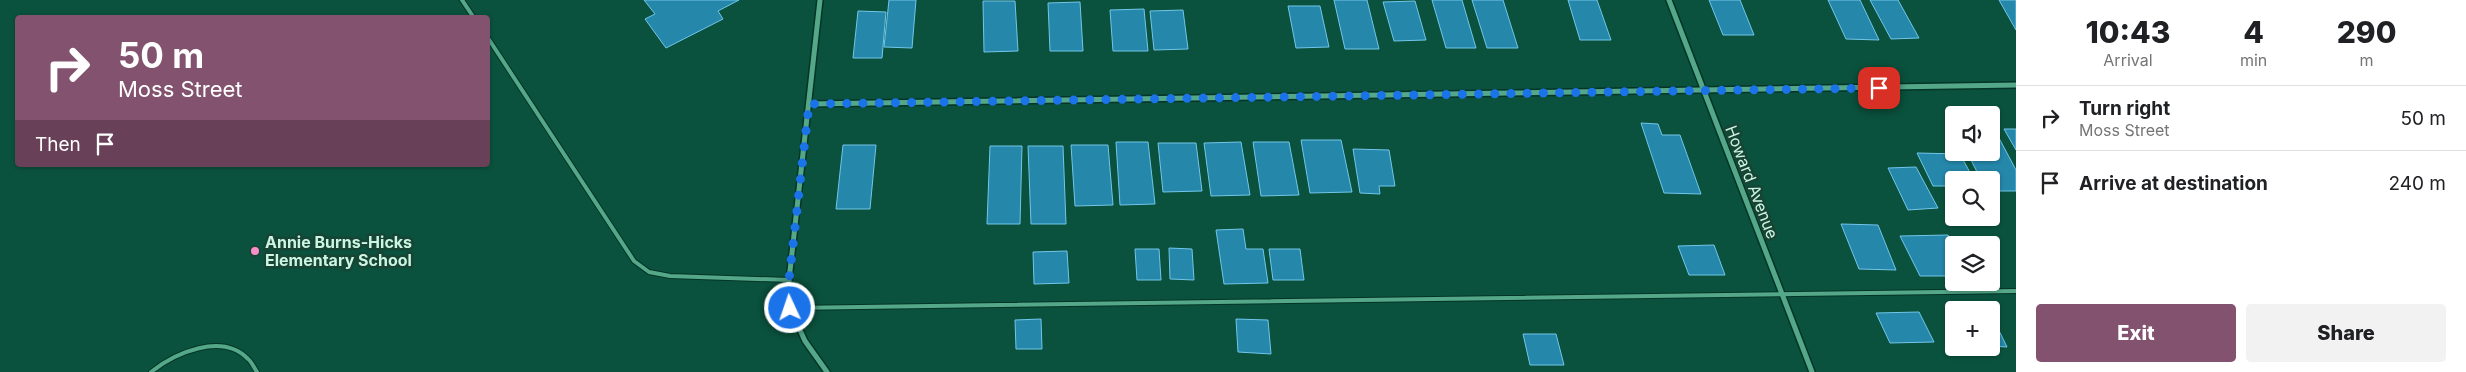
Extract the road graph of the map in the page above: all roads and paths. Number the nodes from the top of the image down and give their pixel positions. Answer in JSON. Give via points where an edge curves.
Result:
{"nodes":[{"id":1,"x":462,"y":0,"type":"edge"},
{"id":2,"x":820,"y":0,"type":"edge"},
{"id":3,"x":1669,"y":0,"type":"edge"},
{"id":4,"x":472,"y":15,"type":"edge"},
{"id":5,"x":490,"y":41,"type":"edge"},
{"id":6,"x":2016,"y":85,"type":"edge"},
{"id":7,"x":1704,"y":90,"type":"junction"},
{"id":8,"x":809,"y":104,"type":"junction"},
{"id":9,"x":789,"y":280,"type":"junction"},
{"id":10,"x":2016,"y":291,"type":"edge"},
{"id":11,"x":1782,"y":293,"type":"junction"},
{"id":12,"x":790,"y":308,"type":"junction"},
{"id":13,"x":151,"y":372,"type":"edge"},
{"id":14,"x":257,"y":372,"type":"edge"},
{"id":15,"x":827,"y":372,"type":"edge"},
{"id":16,"x":1812,"y":372,"type":"edge"}],
"edges":[{"from":1,"to":4,"type":"lane"},
{"from":2,"to":8,"type":"street"},
{"from":3,"to":7,"type":"street","name":"Howard Avenue"},
{"from":5,"to":9,"type":"lane","via":[[634,261],[649,272],[670,276]]},
{"from":6,"to":7,"type":"street"},
{"from":7,"to":8,"type":"street"},
{"from":7,"to":11,"type":"street","name":"Howard Avenue"},
{"from":8,"to":9,"type":"street"},
{"from":9,"to":12,"type":"street"},
{"from":10,"to":11,"type":"lane"},
{"from":11,"to":12,"type":"lane"},
{"from":11,"to":16,"type":"street","name":"Howard Avenue"},
{"from":12,"to":15,"type":"street","via":[[805,341]]},
{"from":13,"to":14,"type":"lane","via":[[183,352],[218,347],[245,355]]}]}
